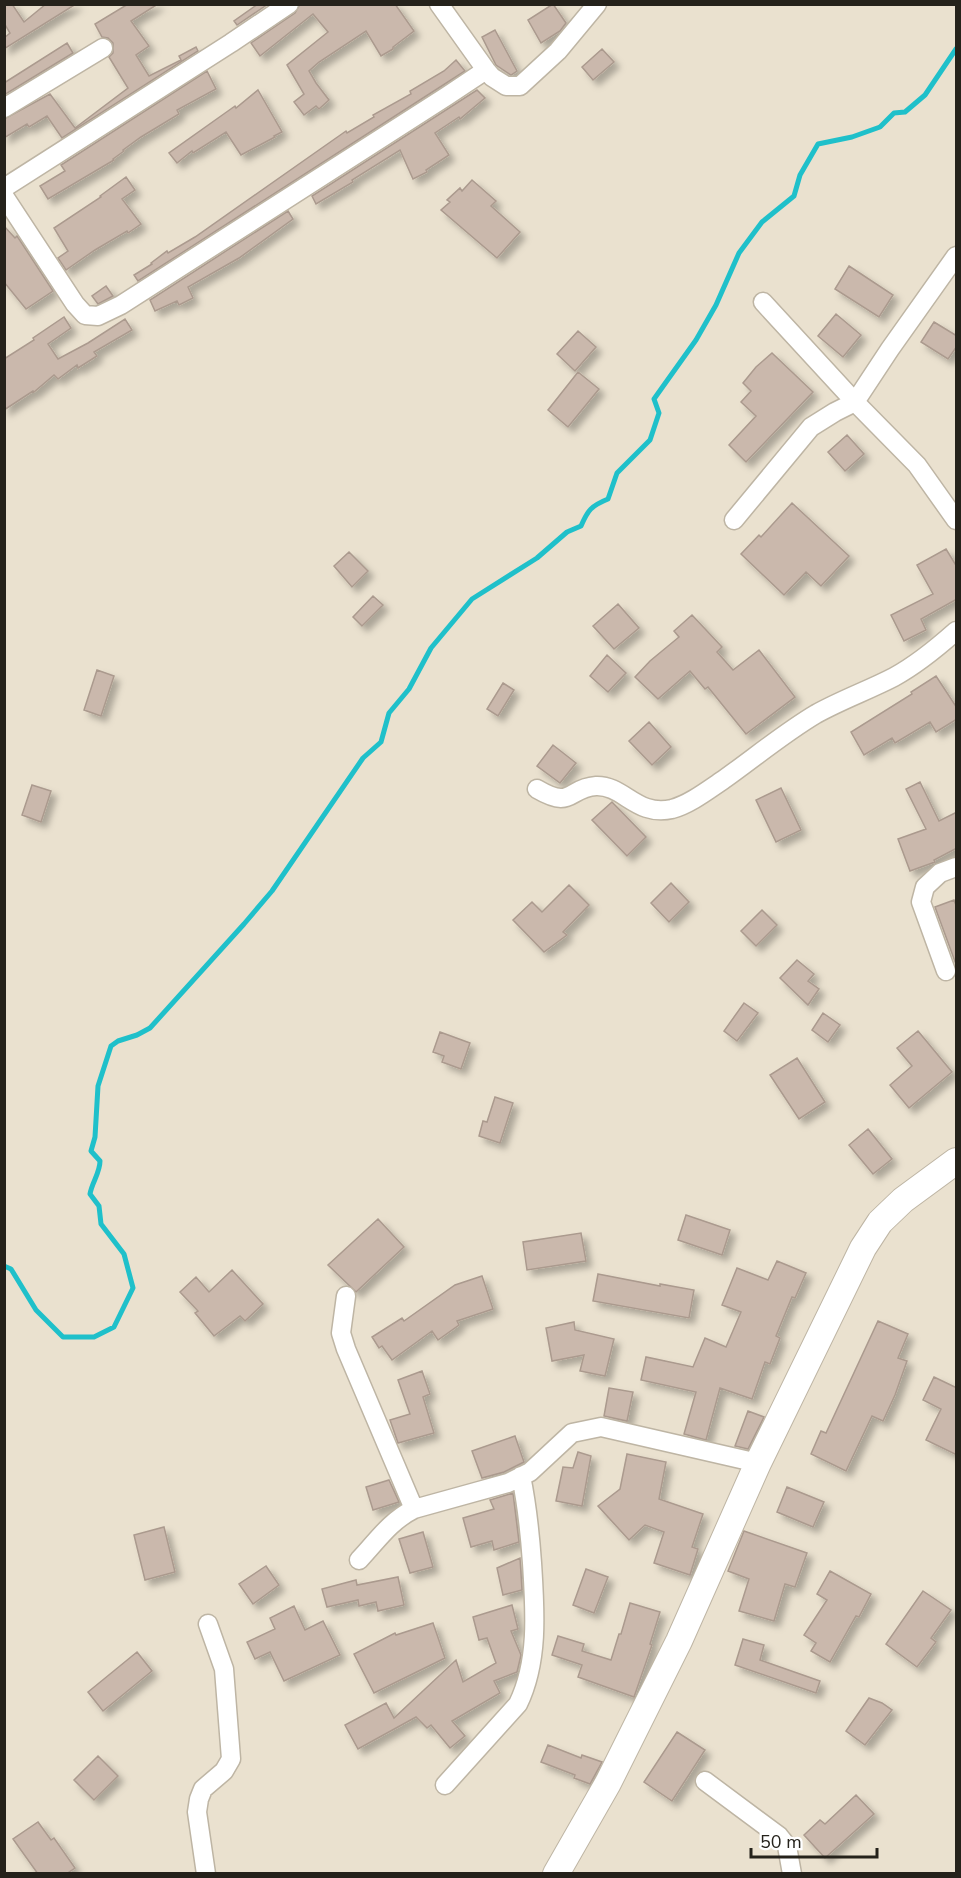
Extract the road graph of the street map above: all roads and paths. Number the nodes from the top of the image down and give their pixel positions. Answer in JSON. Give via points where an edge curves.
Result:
{"nodes":[{"id":1,"x":289,"y":4,"type":"edge"},
{"id":2,"x":439,"y":4,"type":"edge"},
{"id":3,"x":597,"y":4,"type":"edge"},
{"id":4,"x":103,"y":48,"type":"dead end"},
{"id":5,"x":486,"y":70,"type":"junction"},
{"id":6,"x":4,"y":108,"type":"edge"},
{"id":7,"x":4,"y":188,"type":"edge"},
{"id":8,"x":4,"y":196,"type":"edge"},
{"id":9,"x":957,"y":256,"type":"edge"},
{"id":10,"x":764,"y":302,"type":"dead end"},
{"id":11,"x":855,"y":402,"type":"junction"},
{"id":12,"x":955,"y":514,"type":"edge"},
{"id":13,"x":734,"y":520,"type":"dead end"},
{"id":14,"x":957,"y":631,"type":"edge"},
{"id":15,"x":537,"y":789,"type":"dead end"},
{"id":16,"x":957,"y":867,"type":"edge"},
{"id":17,"x":946,"y":971,"type":"dead end"},
{"id":18,"x":957,"y":1161,"type":"edge"},
{"id":19,"x":346,"y":1296,"type":"dead end"},
{"id":20,"x":758,"y":1463,"type":"junction"},
{"id":21,"x":521,"y":1476,"type":"junction"},
{"id":22,"x":414,"y":1509,"type":"junction"},
{"id":23,"x":359,"y":1560,"type":"dead end"},
{"id":24,"x":208,"y":1624,"type":"dead end"},
{"id":25,"x":705,"y":1781,"type":"dead end"},
{"id":26,"x":445,"y":1785,"type":"dead end"},
{"id":27,"x":206,"y":1874,"type":"edge"},
{"id":28,"x":556,"y":1874,"type":"edge"},
{"id":29,"x":792,"y":1874,"type":"edge"}],
"edges":[{"from":1,"to":7,"type":"street"},
{"from":2,"to":5,"type":"street"},
{"from":3,"to":5,"type":"street","via":[[558,51],[520,86],[506,86]]},
{"from":4,"to":6,"type":"street"},
{"from":5,"to":8,"type":"street","via":[[228,238],[98,316],[85,315],[75,304]]},
{"from":9,"to":11,"type":"street"},
{"from":10,"to":11,"type":"street"},
{"from":11,"to":12,"type":"street","via":[[917,465]]},
{"from":11,"to":13,"type":"street","via":[[811,428]]},
{"from":14,"to":15,"type":"street","via":[[896,675],[816,715],[702,795],[674,809],[647,810],[599,786],[567,798],[552,798]]},
{"from":16,"to":17,"type":"street","via":[[940,873],[926,887],[921,902]]},
{"from":18,"to":20,"type":"street","via":[[903,1200],[880,1222],[862,1248]]},
{"from":19,"to":22,"type":"street","via":[[341,1333],[346,1349]]},
{"from":20,"to":21,"type":"street","via":[[601,1427],[572,1433]]},
{"from":20,"to":28,"type":"street","via":[[679,1641],[608,1783]]},
{"from":21,"to":22,"type":"street"},
{"from":21,"to":26,"type":"street","via":[[528,1509],[535,1610],[531,1669],[518,1704]]},
{"from":22,"to":23,"type":"street","via":[[384,1530]]},
{"from":24,"to":27,"type":"street","via":[[224,1669],[231,1759],[224,1771],[203,1789],[196,1812]]},
{"from":25,"to":29,"type":"street","via":[[779,1836],[787,1846]]}]}
